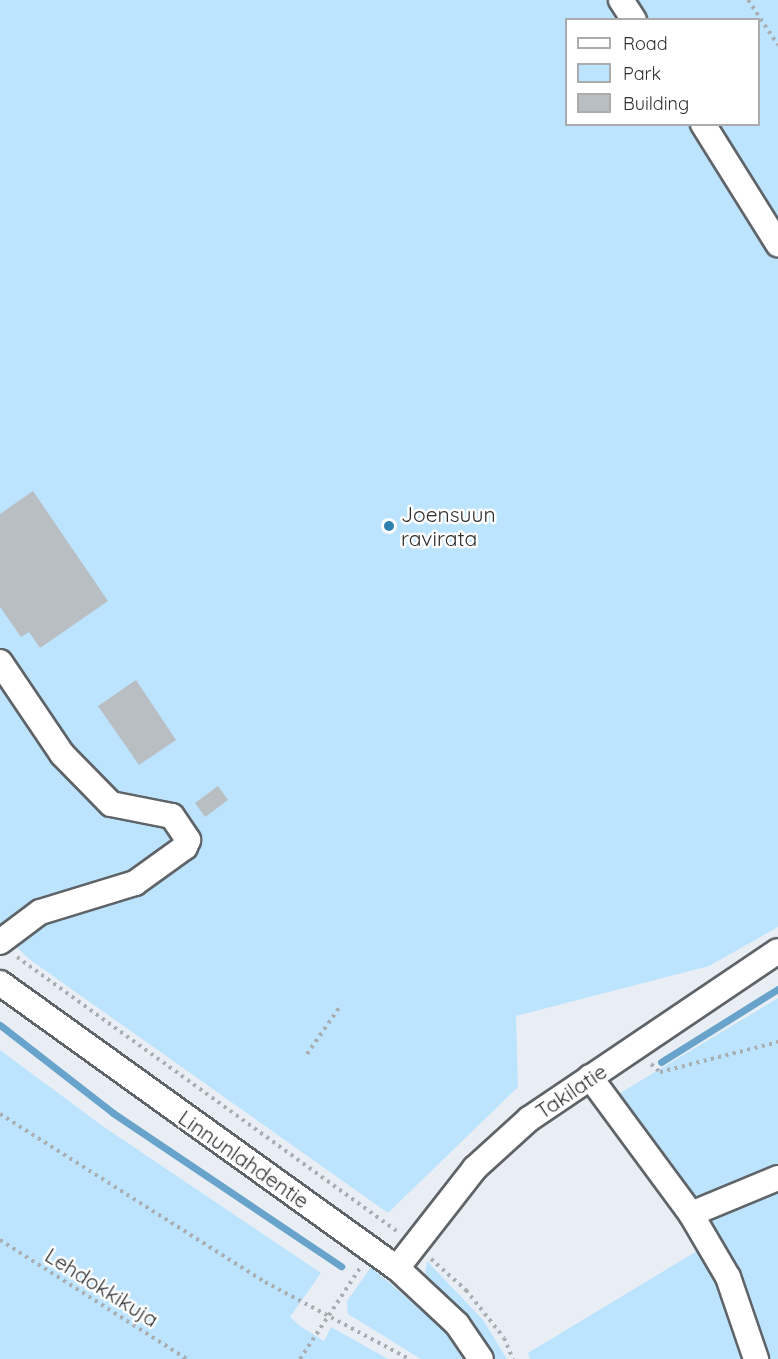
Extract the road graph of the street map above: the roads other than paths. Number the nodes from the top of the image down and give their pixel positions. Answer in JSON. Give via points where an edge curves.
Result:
{"nodes":[{"id":1,"x":621,"y":0,"type":"edge"},
{"id":2,"x":633,"y":18,"type":"edge"},
{"id":3,"x":704,"y":126,"type":"edge"},
{"id":4,"x":778,"y":244,"type":"edge"},
{"id":5,"x":0,"y":662,"type":"edge"},
{"id":6,"x":4,"y":946,"type":"edge"},
{"id":7,"x":778,"y":951,"type":"edge"},
{"id":8,"x":0,"y":983,"type":"edge"},
{"id":9,"x":590,"y":1077,"type":"junction"},
{"id":10,"x":778,"y":1178,"type":"edge"},
{"id":11,"x":691,"y":1214,"type":"junction"},
{"id":12,"x":397,"y":1268,"type":"junction"},
{"id":13,"x":478,"y":1354,"type":"edge"},
{"id":14,"x":756,"y":1359,"type":"edge"}],
"edges":[{"from":1,"to":2,"type":"street"},
{"from":3,"to":4,"type":"street"},
{"from":5,"to":6,"type":"street","via":[[62,754],[111,804],[172,816],[189,840],[135,883],[40,912]]},
{"from":7,"to":9,"type":"street","name":"Takilatie"},
{"from":8,"to":12,"type":"street","name":"Linnunlahdentie"},
{"from":9,"to":11,"type":"street"},
{"from":9,"to":12,"type":"street","name":"Takilatie","via":[[529,1119],[475,1168]]},
{"from":10,"to":11,"type":"street"},
{"from":11,"to":14,"type":"street","via":[[728,1277]]},
{"from":12,"to":13,"type":"street","name":"Linnunlahdentie","via":[[457,1324]]}]}
